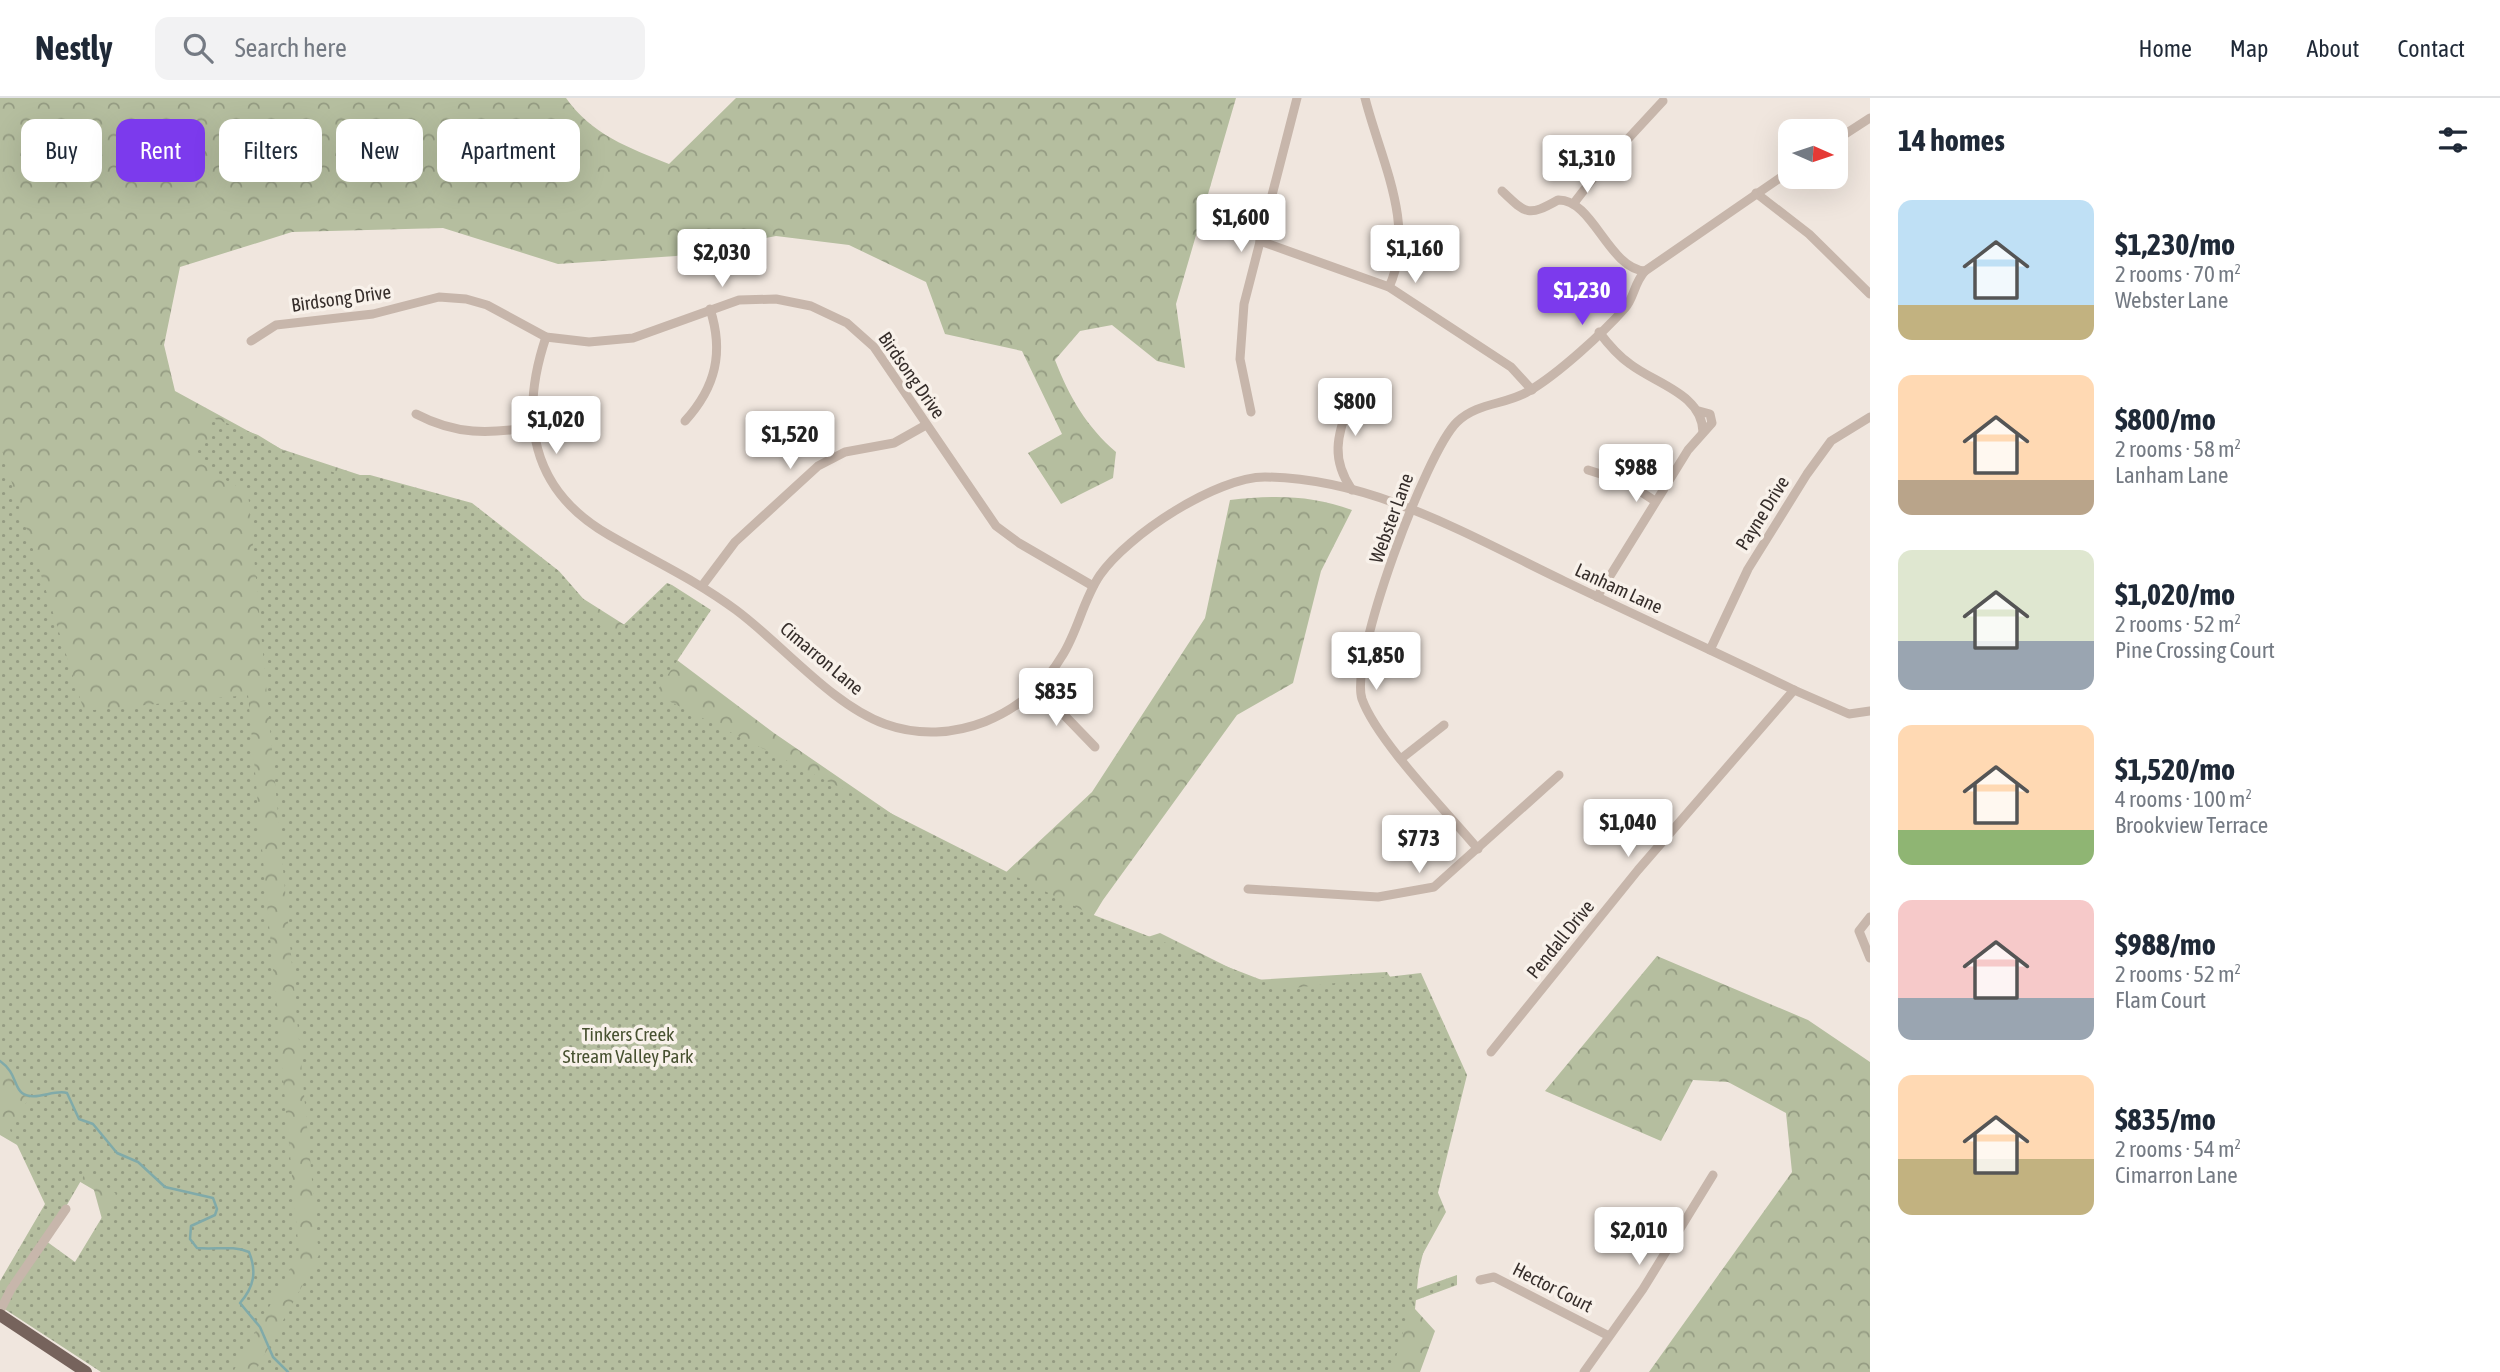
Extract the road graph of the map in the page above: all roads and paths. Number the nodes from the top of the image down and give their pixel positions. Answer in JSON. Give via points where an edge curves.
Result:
{"nodes":[{"id":1,"x":1297,"y":98,"type":"edge"},
{"id":2,"x":1365,"y":98,"type":"edge"},
{"id":3,"x":1663,"y":102,"type":"dead end"},
{"id":4,"x":1870,"y":118,"type":"edge"},
{"id":5,"x":1848,"y":133,"type":"edge"},
{"id":6,"x":1778,"y":179,"type":"edge"},
{"id":7,"x":1502,"y":191,"type":"dead end"},
{"id":8,"x":1756,"y":193,"type":"junction"},
{"id":9,"x":1574,"y":203,"type":"junction"},
{"id":10,"x":1260,"y":241,"type":"junction"},
{"id":11,"x":1645,"y":271,"type":"junction"},
{"id":12,"x":1389,"y":287,"type":"junction"},
{"id":13,"x":1870,"y":294,"type":"edge"},
{"id":14,"x":710,"y":309,"type":"junction"},
{"id":15,"x":1599,"y":332,"type":"junction"},
{"id":16,"x":546,"y":337,"type":"junction"},
{"id":17,"x":251,"y":341,"type":"dead end"},
{"id":18,"x":1354,"y":388,"type":"dead end"},
{"id":19,"x":1532,"y":390,"type":"junction"},
{"id":20,"x":1251,"y":412,"type":"dead end"},
{"id":21,"x":416,"y":414,"type":"dead end"},
{"id":22,"x":1870,"y":417,"type":"edge"},
{"id":23,"x":685,"y":421,"type":"dead end"},
{"id":24,"x":926,"y":425,"type":"junction"},
{"id":25,"x":532,"y":426,"type":"junction"},
{"id":26,"x":1588,"y":470,"type":"dead end"},
{"id":27,"x":1349,"y":489,"type":"junction"},
{"id":28,"x":1655,"y":501,"type":"junction"},
{"id":29,"x":1410,"y":507,"type":"junction"},
{"id":30,"x":702,"y":586,"type":"junction"},
{"id":31,"x":1093,"y":586,"type":"junction"},
{"id":32,"x":1597,"y":597,"type":"junction"},
{"id":33,"x":1710,"y":650,"type":"junction"},
{"id":34,"x":1038,"y":688,"type":"junction"},
{"id":35,"x":1794,"y":690,"type":"junction"},
{"id":36,"x":1870,"y":711,"type":"edge"},
{"id":37,"x":1444,"y":725,"type":"dead end"},
{"id":38,"x":1095,"y":747,"type":"dead end"},
{"id":39,"x":1402,"y":758,"type":"junction"},
{"id":40,"x":1559,"y":775,"type":"dead end"},
{"id":41,"x":1478,"y":849,"type":"junction"},
{"id":42,"x":1248,"y":890,"type":"dead end"},
{"id":43,"x":1870,"y":917,"type":"edge"},
{"id":44,"x":1870,"y":958,"type":"edge"},
{"id":45,"x":1491,"y":1052,"type":"dead end"},
{"id":46,"x":1713,"y":1175,"type":"dead end"},
{"id":47,"x":66,"y":1209,"type":"dead end"},
{"id":48,"x":1479,"y":1280,"type":"dead end"},
{"id":49,"x":0,"y":1313,"type":"edge"},
{"id":50,"x":1609,"y":1336,"type":"junction"},
{"id":51,"x":86,"y":1372,"type":"edge"},
{"id":52,"x":1584,"y":1372,"type":"edge"}],
"edges":[{"from":1,"to":10,"type":"street"},
{"from":2,"to":12,"type":"street","via":[[1400,232],[1400,260]]},
{"from":3,"to":9,"type":"street"},
{"from":4,"to":5,"type":"street"},
{"from":6,"to":8,"type":"street","name":"Webster Lane"},
{"from":7,"to":9,"type":"street","via":[[1530,212],[1539,212],[1558,200]]},
{"from":8,"to":11,"type":"street","name":"Webster Lane"},
{"from":8,"to":13,"type":"street","via":[[1809,234]]},
{"from":9,"to":11,"type":"street","via":[[1627,265]]},
{"from":10,"to":12,"type":"street"},
{"from":10,"to":20,"type":"street","via":[[1246,291],[1240,342],[1241,373]]},
{"from":11,"to":15,"type":"street","name":"Webster Lane","via":[[1634,284],[1627,306]]},
{"from":12,"to":19,"type":"street","via":[[1511,367]]},
{"from":14,"to":16,"type":"street","name":"Birdsong Drive","via":[[617,341]]},
{"from":14,"to":23,"type":"street","via":[[718,341],[716,366],[707,392]]},
{"from":14,"to":24,"type":"street","name":"Birdsong Drive","via":[[739,300],[776,299],[811,306],[839,319],[885,359]]},
{"from":15,"to":19,"type":"street","name":"Webster Lane"},
{"from":15,"to":28,"type":"street","via":[[1627,362],[1699,411],[1703,432]]},
{"from":16,"to":17,"type":"street","name":"Birdsong Drive","via":[[487,305],[448,297],[373,314],[276,325]]},
{"from":16,"to":25,"type":"street","name":"Cimarron Lane","via":[[534,381]]},
{"from":18,"to":27,"type":"street","via":[[1336,448]]},
{"from":19,"to":29,"type":"street","name":"Webster Lane","via":[[1472,411],[1458,421],[1437,449]]},
{"from":21,"to":25,"type":"street","via":[[448,429],[472,433]]},
{"from":22,"to":33,"type":"street","name":"Payne Drive","via":[[1831,441],[1807,474],[1748,569]]},
{"from":24,"to":30,"type":"street","via":[[894,443],[845,452],[818,466],[734,542]]},
{"from":24,"to":31,"type":"street","name":"Birdsong Drive","via":[[996,526]]},
{"from":25,"to":30,"type":"street","name":"Cimarron Lane","via":[[546,472],[588,523]]},
{"from":26,"to":28,"type":"street","via":[[1626,482]]},
{"from":27,"to":29,"type":"street","name":"Lanham Lane"},
{"from":27,"to":31,"type":"street","name":"Cimarron Lane","via":[[1278,477],[1237,480],[1196,498],[1126,547]]},
{"from":28,"to":32,"type":"street"},
{"from":29,"to":32,"type":"street","name":"Lanham Lane"},
{"from":29,"to":39,"type":"street","name":"Webster Lane","via":[[1367,645],[1361,696],[1375,726]]},
{"from":30,"to":34,"type":"street","name":"Cimarron Lane","via":[[848,704],[891,726],[947,730],[972,726],[1010,710]]},
{"from":31,"to":34,"type":"street","name":"Cimarron Lane","via":[[1066,649]]},
{"from":32,"to":33,"type":"street","name":"Lanham Lane"},
{"from":33,"to":35,"type":"street","name":"Lanham Lane"},
{"from":34,"to":38,"type":"street"},
{"from":35,"to":36,"type":"street","name":"Lanham Lane","via":[[1849,714]]},
{"from":35,"to":45,"type":"street","name":"Pendall Drive","via":[[1638,870]]},
{"from":37,"to":39,"type":"street"},
{"from":39,"to":41,"type":"street","name":"Webster Lane"},
{"from":40,"to":41,"type":"street"},
{"from":41,"to":42,"type":"street","via":[[1434,887],[1424,889],[1378,897]]},
{"from":43,"to":44,"type":"street","via":[[1859,931]]},
{"from":46,"to":50,"type":"street"},
{"from":47,"to":49,"type":"street","via":[[11,1289]]},
{"from":48,"to":50,"type":"street","name":"Hector Court","via":[[1494,1277]]},
{"from":49,"to":51,"type":"main road"},
{"from":50,"to":52,"type":"street"}]}
